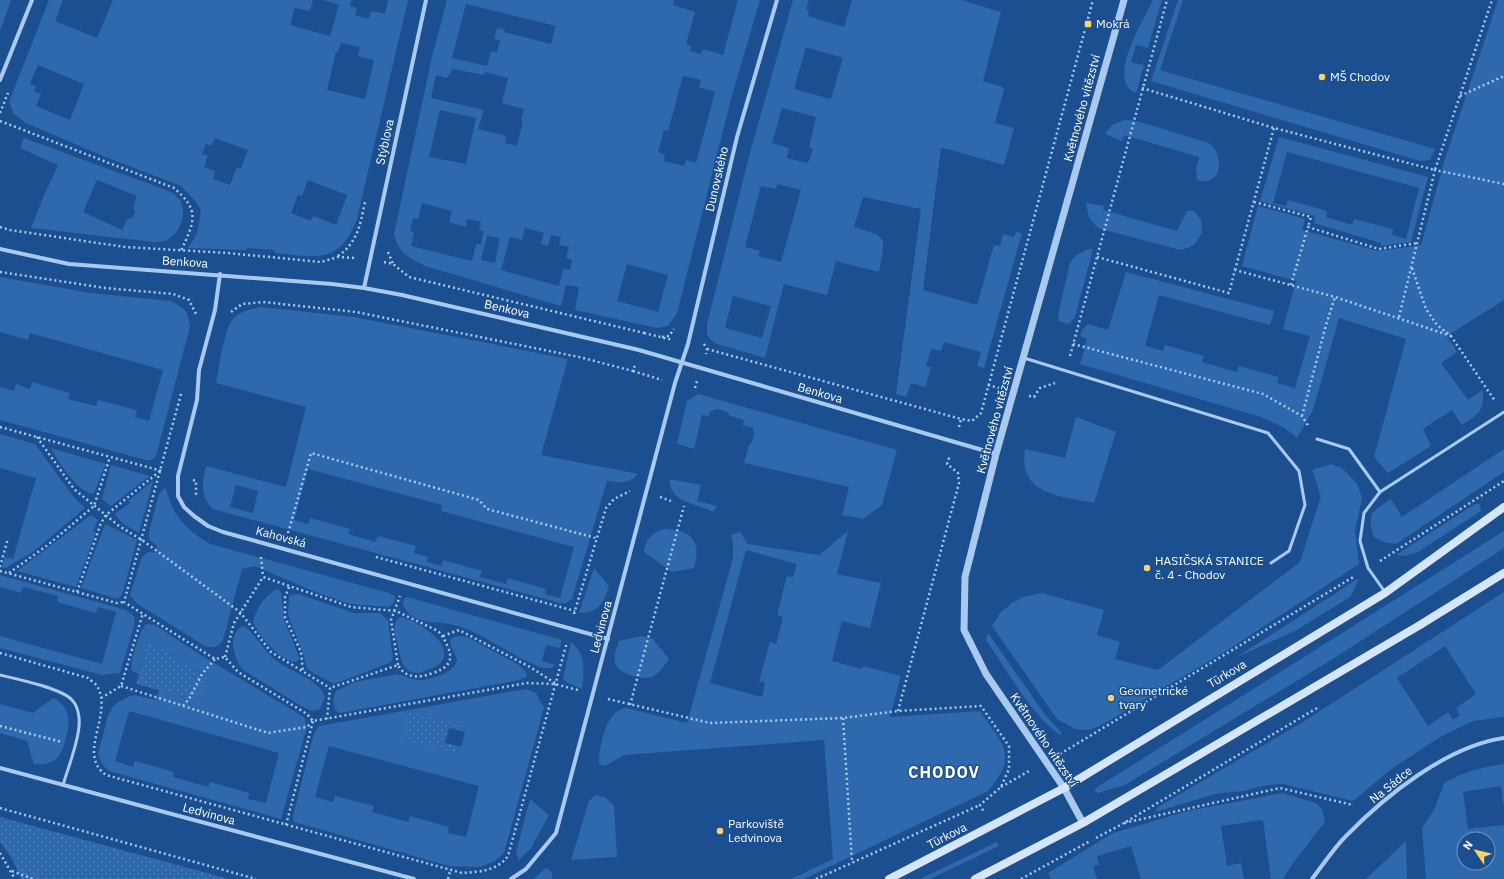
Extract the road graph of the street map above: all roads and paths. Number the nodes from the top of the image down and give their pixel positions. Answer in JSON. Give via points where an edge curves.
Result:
{"nodes":[{"id":1,"x":32,"y":0,"type":"edge"},
{"id":2,"x":426,"y":0,"type":"edge"},
{"id":3,"x":777,"y":0,"type":"edge"},
{"id":4,"x":1093,"y":0,"type":"edge"},
{"id":5,"x":1124,"y":0,"type":"edge"},
{"id":6,"x":1167,"y":0,"type":"edge"},
{"id":7,"x":1492,"y":0,"type":"edge"},
{"id":8,"x":1504,"y":76,"type":"edge"},
{"id":9,"x":0,"y":80,"type":"edge"},
{"id":10,"x":1142,"y":88,"type":"junction"},
{"id":11,"x":1460,"y":96,"type":"junction"},
{"id":12,"x":0,"y":121,"type":"edge"},
{"id":13,"x":1274,"y":128,"type":"junction"},
{"id":14,"x":1435,"y":170,"type":"junction"},
{"id":15,"x":1504,"y":184,"type":"edge"},
{"id":16,"x":1254,"y":202,"type":"junction"},
{"id":17,"x":1308,"y":227,"type":"junction"},
{"id":18,"x":1416,"y":243,"type":"junction"},
{"id":19,"x":0,"y":249,"type":"edge"},
{"id":20,"x":181,"y":250,"type":"dead end"},
{"id":21,"x":1098,"y":257,"type":"junction"},
{"id":22,"x":1412,"y":266,"type":"junction"},
{"id":23,"x":1235,"y":270,"type":"junction"},
{"id":24,"x":0,"y":272,"type":"edge"},
{"id":25,"x":220,"y":274,"type":"junction"},
{"id":26,"x":1291,"y":285,"type":"junction"},
{"id":27,"x":364,"y":288,"type":"junction"},
{"id":28,"x":1335,"y":297,"type":"junction"},
{"id":29,"x":189,"y":300,"type":"dead end"},
{"id":30,"x":1400,"y":317,"type":"junction"},
{"id":31,"x":644,"y":333,"type":"dead end"},
{"id":32,"x":1451,"y":336,"type":"junction"},
{"id":33,"x":688,"y":344,"type":"junction"},
{"id":34,"x":1073,"y":344,"type":"junction"},
{"id":35,"x":1024,"y":358,"type":"junction"},
{"id":36,"x":682,"y":363,"type":"junction"},
{"id":37,"x":1066,"y":370,"type":"junction"},
{"id":38,"x":988,"y":385,"type":"junction"},
{"id":39,"x":1014,"y":392,"type":"junction"},
{"id":40,"x":1503,"y":412,"type":"edge"},
{"id":41,"x":1302,"y":416,"type":"junction"},
{"id":42,"x":961,"y":419,"type":"junction"},
{"id":43,"x":0,"y":427,"type":"edge"},
{"id":44,"x":37,"y":437,"type":"junction"},
{"id":45,"x":1317,"y":439,"type":"joint"},
{"id":46,"x":954,"y":442,"type":"junction"},
{"id":47,"x":996,"y":454,"type":"junction"},
{"id":48,"x":110,"y":457,"type":"junction"},
{"id":49,"x":160,"y":470,"type":"junction"},
{"id":50,"x":178,"y":476,"type":"junction"},
{"id":51,"x":1504,"y":481,"type":"edge"},
{"id":52,"x":647,"y":492,"type":"junction"},
{"id":53,"x":1380,"y":492,"type":"junction"},
{"id":54,"x":196,"y":497,"type":"dead end"},
{"id":55,"x":671,"y":501,"type":"dead end"},
{"id":56,"x":94,"y":506,"type":"junction"},
{"id":57,"x":684,"y":506,"type":"dead end"},
{"id":58,"x":1504,"y":507,"type":"edge"},
{"id":59,"x":106,"y":516,"type":"junction"},
{"id":60,"x":282,"y":532,"type":"dead end"},
{"id":61,"x":288,"y":533,"type":"junction"},
{"id":62,"x":296,"y":535,"type":"dead end"},
{"id":63,"x":8,"y":538,"type":"dead end"},
{"id":64,"x":596,"y":538,"type":"junction"},
{"id":65,"x":142,"y":540,"type":"junction"},
{"id":66,"x":372,"y":556,"type":"dead end"},
{"id":67,"x":1271,"y":563,"type":"dead end"},
{"id":68,"x":410,"y":566,"type":"junction"},
{"id":69,"x":0,"y":567,"type":"edge"},
{"id":70,"x":1368,"y":568,"type":"junction"},
{"id":71,"x":0,"y":571,"type":"edge"},
{"id":72,"x":1504,"y":572,"type":"edge"},
{"id":73,"x":9,"y":573,"type":"junction"},
{"id":74,"x":405,"y":581,"type":"junction"},
{"id":75,"x":289,"y":587,"type":"junction"},
{"id":76,"x":77,"y":592,"type":"junction"},
{"id":77,"x":1385,"y":593,"type":"junction"},
{"id":78,"x":124,"y":602,"type":"junction"},
{"id":79,"x":396,"y":611,"type":"junction"},
{"id":80,"x":575,"y":611,"type":"junction"},
{"id":81,"x":240,"y":612,"type":"junction"},
{"id":82,"x":142,"y":613,"type":"junction"},
{"id":83,"x":570,"y":628,"type":"junction"},
{"id":84,"x":443,"y":636,"type":"junction"},
{"id":85,"x":608,"y":639,"type":"junction"},
{"id":86,"x":0,"y":652,"type":"edge"},
{"id":87,"x":224,"y":657,"type":"junction"},
{"id":88,"x":215,"y":659,"type":"junction"},
{"id":89,"x":398,"y":665,"type":"junction"},
{"id":90,"x":303,"y":673,"type":"junction"},
{"id":91,"x":0,"y":675,"type":"edge"},
{"id":92,"x":555,"y":684,"type":"junction"},
{"id":93,"x":121,"y":686,"type":"junction"},
{"id":94,"x":330,"y":688,"type":"junction"},
{"id":95,"x":593,"y":695,"type":"junction"},
{"id":96,"x":101,"y":698,"type":"junction"},
{"id":97,"x":630,"y":705,"type":"junction"},
{"id":98,"x":183,"y":706,"type":"junction"},
{"id":99,"x":1320,"y":706,"type":"dead end"},
{"id":100,"x":898,"y":711,"type":"junction"},
{"id":101,"x":843,"y":718,"type":"junction"},
{"id":102,"x":327,"y":719,"type":"junction"},
{"id":103,"x":313,"y":721,"type":"junction"},
{"id":104,"x":0,"y":726,"type":"edge"},
{"id":105,"x":1504,"y":738,"type":"edge"},
{"id":106,"x":74,"y":746,"type":"junction"},
{"id":107,"x":1046,"y":762,"type":"junction"},
{"id":108,"x":0,"y":768,"type":"edge"},
{"id":109,"x":63,"y":785,"type":"junction"},
{"id":110,"x":1001,"y":787,"type":"junction"},
{"id":111,"x":1064,"y":788,"type":"junction"},
{"id":112,"x":980,"y":805,"type":"junction"},
{"id":113,"x":1353,"y":805,"type":"dead end"},
{"id":114,"x":0,"y":808,"type":"edge"},
{"id":115,"x":1083,"y":823,"type":"junction"},
{"id":116,"x":1124,"y":823,"type":"junction"},
{"id":117,"x":286,"y":825,"type":"junction"},
{"id":118,"x":993,"y":826,"type":"junction"},
{"id":119,"x":0,"y":854,"type":"edge"},
{"id":120,"x":1011,"y":860,"type":"junction"},
{"id":121,"x":852,"y":862,"type":"junction"},
{"id":122,"x":11,"y":871,"type":"junction"},
{"id":123,"x":450,"y":871,"type":"junction"},
{"id":124,"x":14,"y":879,"type":"edge"},
{"id":125,"x":33,"y":879,"type":"edge"},
{"id":126,"x":256,"y":879,"type":"edge"},
{"id":127,"x":414,"y":879,"type":"edge"},
{"id":128,"x":448,"y":879,"type":"edge"},
{"id":129,"x":511,"y":879,"type":"edge"},
{"id":130,"x":816,"y":879,"type":"edge"},
{"id":131,"x":889,"y":879,"type":"edge"},
{"id":132,"x":975,"y":879,"type":"edge"},
{"id":133,"x":1021,"y":879,"type":"edge"},
{"id":134,"x":1312,"y":879,"type":"edge"}],
"edges":[{"from":1,"to":9,"type":"street"},
{"from":2,"to":27,"type":"street","name":"Stýblova"},
{"from":3,"to":33,"type":"street","name":"Dunovského","via":[[737,137]]},
{"from":4,"to":38,"type":"path"},
{"from":5,"to":35,"type":"street","name":"Květnového vítězství"},
{"from":6,"to":10,"type":"path"},
{"from":7,"to":11,"type":"path"},
{"from":8,"to":11,"type":"path"},
{"from":10,"to":13,"type":"path"},
{"from":10,"to":21,"type":"path"},
{"from":11,"to":14,"type":"path"},
{"from":12,"to":20,"type":"path","via":[[174,188],[186,199],[193,212],[191,229]]},
{"from":13,"to":14,"type":"path"},
{"from":13,"to":16,"type":"path"},
{"from":14,"to":15,"type":"path"},
{"from":14,"to":18,"type":"path"},
{"from":16,"to":17,"type":"path","via":[[1310,217]]},
{"from":16,"to":23,"type":"path"},
{"from":17,"to":18,"type":"path","via":[[1379,249]]},
{"from":17,"to":26,"type":"path"},
{"from":18,"to":22,"type":"path"},
{"from":19,"to":25,"type":"street","name":"Benkova","via":[[69,264]]},
{"from":21,"to":23,"type":"path","via":[[1229,293]]},
{"from":21,"to":34,"type":"path"},
{"from":22,"to":30,"type":"path"},
{"from":22,"to":32,"type":"path","via":[[1426,308],[1437,325]]},
{"from":23,"to":26,"type":"path"},
{"from":24,"to":29,"type":"path","via":[[105,288],[173,294]]},
{"from":25,"to":27,"type":"street","name":"Benkova"},
{"from":25,"to":50,"type":"street","name":"Kahovská","via":[[215,310],[200,370],[197,400]]},
{"from":26,"to":28,"type":"path"},
{"from":27,"to":36,"type":"street","name":"Benkova","via":[[639,350]]},
{"from":28,"to":30,"type":"path"},
{"from":28,"to":41,"type":"path"},
{"from":30,"to":32,"type":"path"},
{"from":31,"to":33,"type":"path"},
{"from":32,"to":40,"type":"path"},
{"from":33,"to":36,"type":"street","name":"Dunovského"},
{"from":33,"to":42,"type":"path"},
{"from":34,"to":37,"type":"path"},
{"from":34,"to":41,"type":"path","via":[[1263,394]]},
{"from":35,"to":37,"type":"lane"},
{"from":35,"to":39,"type":"street","name":"Květnového vítězství"},
{"from":36,"to":46,"type":"street","name":"Benkova"},
{"from":36,"to":52,"type":"street","name":"Ledvinova","via":[[674,383]]},
{"from":37,"to":39,"type":"path","via":[[1062,383],[1040,388],[1034,397]]},
{"from":37,"to":67,"type":"lane","via":[[1268,433],[1299,471],[1306,505],[1289,551]]},
{"from":38,"to":39,"type":"path"},
{"from":38,"to":42,"type":"path","via":[[982,413],[972,421]]},
{"from":39,"to":47,"type":"street","name":"Květnového vítězství"},
{"from":40,"to":53,"type":"lane"},
{"from":41,"to":45,"type":"path"},
{"from":42,"to":46,"type":"path"},
{"from":43,"to":44,"type":"path"},
{"from":44,"to":48,"type":"path"},
{"from":44,"to":56,"type":"path","via":[[74,489]]},
{"from":45,"to":53,"type":"lane","via":[[1349,449]]},
{"from":46,"to":47,"type":"street","name":"Benkova"},
{"from":46,"to":100,"type":"path","via":[[947,464],[958,473],[958,483]]},
{"from":47,"to":107,"type":"street","name":"Květnového vítězství","via":[[965,577],[964,630],[986,674]]},
{"from":48,"to":49,"type":"path"},
{"from":48,"to":56,"type":"path"},
{"from":49,"to":50,"type":"path"},
{"from":49,"to":59,"type":"path"},
{"from":49,"to":65,"type":"path"},
{"from":50,"to":54,"type":"path","via":[[196,481]]},
{"from":50,"to":74,"type":"street","name":"Kahovská","via":[[178,496],[184,507],[208,526]]},
{"from":51,"to":70,"type":"path"},
{"from":52,"to":55,"type":"path"},
{"from":52,"to":64,"type":"path","via":[[631,490],[614,499],[606,508]]},
{"from":52,"to":85,"type":"street","name":"Ledvinova"},
{"from":53,"to":70,"type":"lane","via":[[1364,513],[1360,542]]},
{"from":56,"to":59,"type":"path"},
{"from":56,"to":73,"type":"path"},
{"from":57,"to":97,"type":"path"},
{"from":58,"to":77,"type":"main road","name":"Türkova"},
{"from":59,"to":65,"type":"path"},
{"from":59,"to":76,"type":"path"},
{"from":60,"to":61,"type":"path"},
{"from":61,"to":62,"type":"path"},
{"from":61,"to":64,"type":"path","via":[[310,453],[479,500],[487,509]]},
{"from":63,"to":69,"type":"path"},
{"from":64,"to":80,"type":"path"},
{"from":65,"to":78,"type":"path"},
{"from":65,"to":81,"type":"path"},
{"from":66,"to":68,"type":"path"},
{"from":68,"to":74,"type":"path"},
{"from":68,"to":80,"type":"path"},
{"from":70,"to":77,"type":"lane"},
{"from":70,"to":107,"type":"path"},
{"from":71,"to":73,"type":"path"},
{"from":72,"to":115,"type":"main road","via":[[1413,629]]},
{"from":73,"to":76,"type":"path"},
{"from":74,"to":79,"type":"path"},
{"from":74,"to":83,"type":"street","name":"Kahovská"},
{"from":75,"to":79,"type":"path","via":[[351,607]]},
{"from":75,"to":81,"type":"path","via":[[263,577]]},
{"from":75,"to":90,"type":"path","via":[[286,617],[301,652]]},
{"from":76,"to":78,"type":"path","via":[[117,603]]},
{"from":77,"to":111,"type":"main road","name":"Türkova"},
{"from":78,"to":82,"type":"path"},
{"from":79,"to":84,"type":"path","via":[[438,631]]},
{"from":79,"to":89,"type":"path","via":[[391,620],[391,628]]},
{"from":80,"to":83,"type":"path"},
{"from":81,"to":87,"type":"path"},
{"from":81,"to":90,"type":"path","via":[[271,652]]},
{"from":82,"to":88,"type":"path"},
{"from":82,"to":93,"type":"path"},
{"from":83,"to":85,"type":"street","name":"Kahovská"},
{"from":83,"to":92,"type":"path"},
{"from":84,"to":89,"type":"path","via":[[451,654],[445,669],[414,677],[402,672]]},
{"from":84,"to":92,"type":"path","via":[[459,630],[530,667]]},
{"from":85,"to":95,"type":"street","name":"Ledvinova"},
{"from":86,"to":96,"type":"path","via":[[88,678],[97,686]]},
{"from":87,"to":88,"type":"path"},
{"from":87,"to":103,"type":"path","via":[[238,672],[307,714]]},
{"from":88,"to":98,"type":"path","via":[[202,674]]},
{"from":89,"to":94,"type":"path"},
{"from":90,"to":94,"type":"path"},
{"from":91,"to":106,"type":"lane","via":[[42,686],[72,700],[77,708],[80,726]]},
{"from":92,"to":95,"type":"path"},
{"from":92,"to":102,"type":"path","via":[[527,683]]},
{"from":92,"to":123,"type":"path","via":[[508,856],[502,865],[478,872]]},
{"from":93,"to":96,"type":"path"},
{"from":93,"to":98,"type":"path"},
{"from":94,"to":102,"type":"path"},
{"from":95,"to":97,"type":"path"},
{"from":95,"to":129,"type":"street","name":"Ledvinova","via":[[556,833],[526,869]]},
{"from":96,"to":117,"type":"path","via":[[102,711],[93,750],[97,767],[106,775]]},
{"from":97,"to":101,"type":"path","via":[[710,723]]},
{"from":98,"to":103,"type":"path","via":[[268,733],[307,727]]},
{"from":99,"to":116,"type":"path"},
{"from":100,"to":101,"type":"path"},
{"from":100,"to":110,"type":"path","via":[[981,706],[1009,746],[1009,769]]},
{"from":101,"to":121,"type":"path"},
{"from":102,"to":103,"type":"path"},
{"from":103,"to":117,"type":"path"},
{"from":104,"to":106,"type":"path"},
{"from":105,"to":134,"type":"street","name":"Na Sádce","via":[[1468,747],[1413,779],[1346,836]]},
{"from":106,"to":109,"type":"lane"},
{"from":107,"to":110,"type":"path"},
{"from":107,"to":111,"type":"street","name":"Květnového vítězství"},
{"from":108,"to":109,"type":"street","name":"Ledvinova"},
{"from":109,"to":127,"type":"street","name":"Ledvinova"},
{"from":110,"to":112,"type":"path"},
{"from":111,"to":115,"type":"street","name":"Květnového vítězství"},
{"from":111,"to":118,"type":"main road","name":"Türkova"},
{"from":112,"to":118,"type":"path"},
{"from":112,"to":121,"type":"path"},
{"from":113,"to":116,"type":"path","via":[[1280,788]]},
{"from":114,"to":126,"type":"path"},
{"from":115,"to":120,"type":"main road"},
{"from":116,"to":133,"type":"path"},
{"from":117,"to":123,"type":"path"},
{"from":118,"to":131,"type":"main road","name":"Türkova"},
{"from":119,"to":122,"type":"path"},
{"from":120,"to":132,"type":"main road"},
{"from":120,"to":133,"type":"path"},
{"from":121,"to":130,"type":"path"},
{"from":122,"to":124,"type":"path"},
{"from":122,"to":125,"type":"path"},
{"from":123,"to":128,"type":"path"}]}
